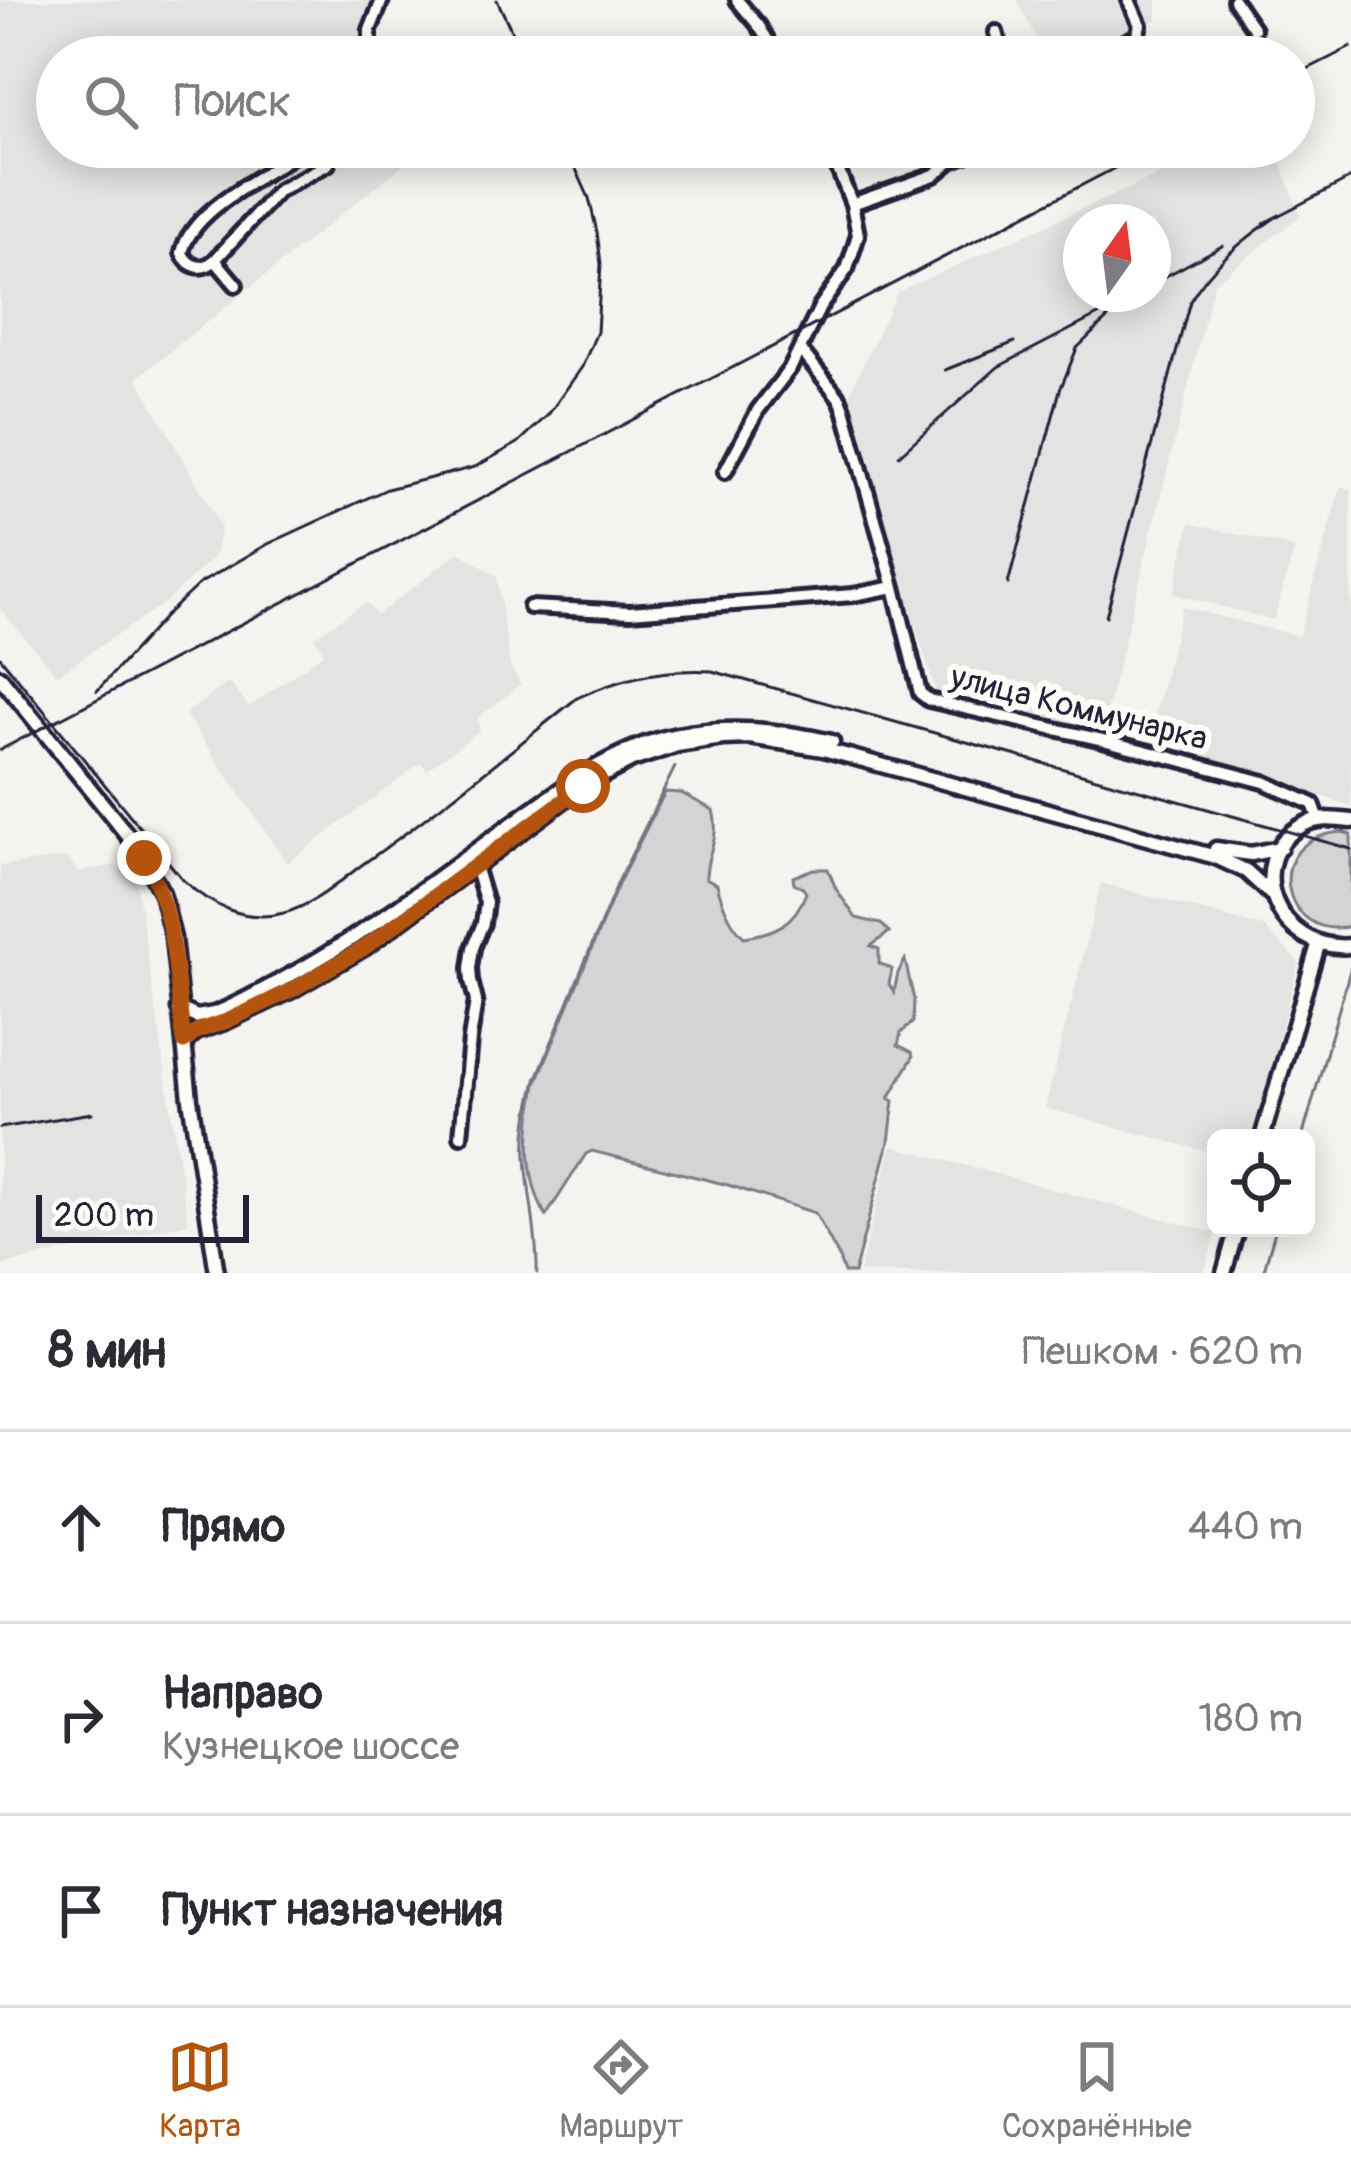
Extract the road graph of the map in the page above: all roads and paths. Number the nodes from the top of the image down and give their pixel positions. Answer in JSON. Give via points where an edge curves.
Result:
{"nodes":[{"id":1,"x":382,"y":0,"type":"edge"},
{"id":2,"x":736,"y":0,"type":"edge"},
{"id":3,"x":1130,"y":0,"type":"edge"},
{"id":4,"x":1234,"y":0,"type":"edge"},
{"id":5,"x":1254,"y":29,"type":"dead end"},
{"id":6,"x":997,"y":32,"type":"dead end"},
{"id":7,"x":369,"y":36,"type":"edge"},
{"id":8,"x":765,"y":36,"type":"edge"},
{"id":9,"x":998,"y":36,"type":"edge"},
{"id":10,"x":1137,"y":36,"type":"edge"},
{"id":11,"x":276,"y":168,"type":"edge"},
{"id":12,"x":282,"y":168,"type":"edge"},
{"id":13,"x":321,"y":168,"type":"edge"},
{"id":14,"x":838,"y":168,"type":"edge"},
{"id":15,"x":942,"y":168,"type":"edge"},
{"id":16,"x":282,"y":189,"type":"junction"},
{"id":17,"x":853,"y":204,"type":"junction"},
{"id":18,"x":215,"y":260,"type":"junction"},
{"id":19,"x":236,"y":285,"type":"dead end"},
{"id":20,"x":800,"y":349,"type":"junction"},
{"id":21,"x":725,"y":472,"type":"dead end"},
{"id":22,"x":894,"y":587,"type":"junction"},
{"id":23,"x":530,"y":607,"type":"dead end"},
{"id":24,"x":0,"y":677,"type":"edge"},
{"id":25,"x":1319,"y":820,"type":"junction"},
{"id":26,"x":1351,"y":820,"type":"edge"},
{"id":27,"x":1280,"y":848,"type":"junction"},
{"id":28,"x":475,"y":866,"type":"junction"},
{"id":29,"x":1271,"y":894,"type":"junction"},
{"id":30,"x":1318,"y":945,"type":"junction"},
{"id":31,"x":1351,"y":946,"type":"edge"},
{"id":32,"x":179,"y":1009,"type":"junction"},
{"id":33,"x":184,"y":1042,"type":"junction"},
{"id":34,"x":1265,"y":1129,"type":"edge"},
{"id":35,"x":461,"y":1136,"type":"dead end"},
{"id":36,"x":1234,"y":1237,"type":"edge"},
{"id":37,"x":218,"y":1273,"type":"edge"},
{"id":38,"x":1224,"y":1273,"type":"edge"}],
"edges":[{"from":1,"to":7,"type":"street"},
{"from":2,"to":8,"type":"street"},
{"from":3,"to":10,"type":"street"},
{"from":4,"to":5,"type":"street"},
{"from":6,"to":9,"type":"street"},
{"from":11,"to":18,"type":"street","via":[[234,190],[184,245],[186,261],[199,268]]},
{"from":12,"to":16,"type":"street"},
{"from":13,"to":16,"type":"street"},
{"from":14,"to":17,"type":"street"},
{"from":15,"to":17,"type":"street"},
{"from":16,"to":18,"type":"street"},
{"from":17,"to":20,"type":"street","via":[[858,235],[847,269]]},
{"from":18,"to":19,"type":"street"},
{"from":20,"to":21,"type":"street"},
{"from":20,"to":22,"type":"street","name":"улица Коммунарка","via":[[844,409]]},
{"from":22,"to":23,"type":"street","via":[[630,612]]},
{"from":22,"to":25,"type":"street","name":"улица Коммунарка","via":[[915,680],[929,700],[1264,782],[1313,804]]},
{"from":24,"to":32,"type":"main road","via":[[158,884]]},
{"from":25,"to":26,"type":"main road"},
{"from":25,"to":27,"type":"main road"},
{"from":27,"to":29,"type":"main road"},
{"from":27,"to":32,"type":"main road","via":[[1219,850],[798,735],[696,732],[594,767],[370,929],[272,986],[206,1016]]},
{"from":28,"to":29,"type":"main road","via":[[632,760],[677,745],[749,737],[852,755],[1216,857]]},
{"from":28,"to":33,"type":"main road","via":[[350,957]]},
{"from":28,"to":35,"type":"street","via":[[486,904],[470,968],[476,1001]]},
{"from":29,"to":30,"type":"main road","via":[[1297,933]]},
{"from":30,"to":31,"type":"main road"},
{"from":30,"to":34,"type":"main road"},
{"from":32,"to":33,"type":"main road"},
{"from":33,"to":37,"type":"main road"},
{"from":36,"to":38,"type":"main road"}]}
